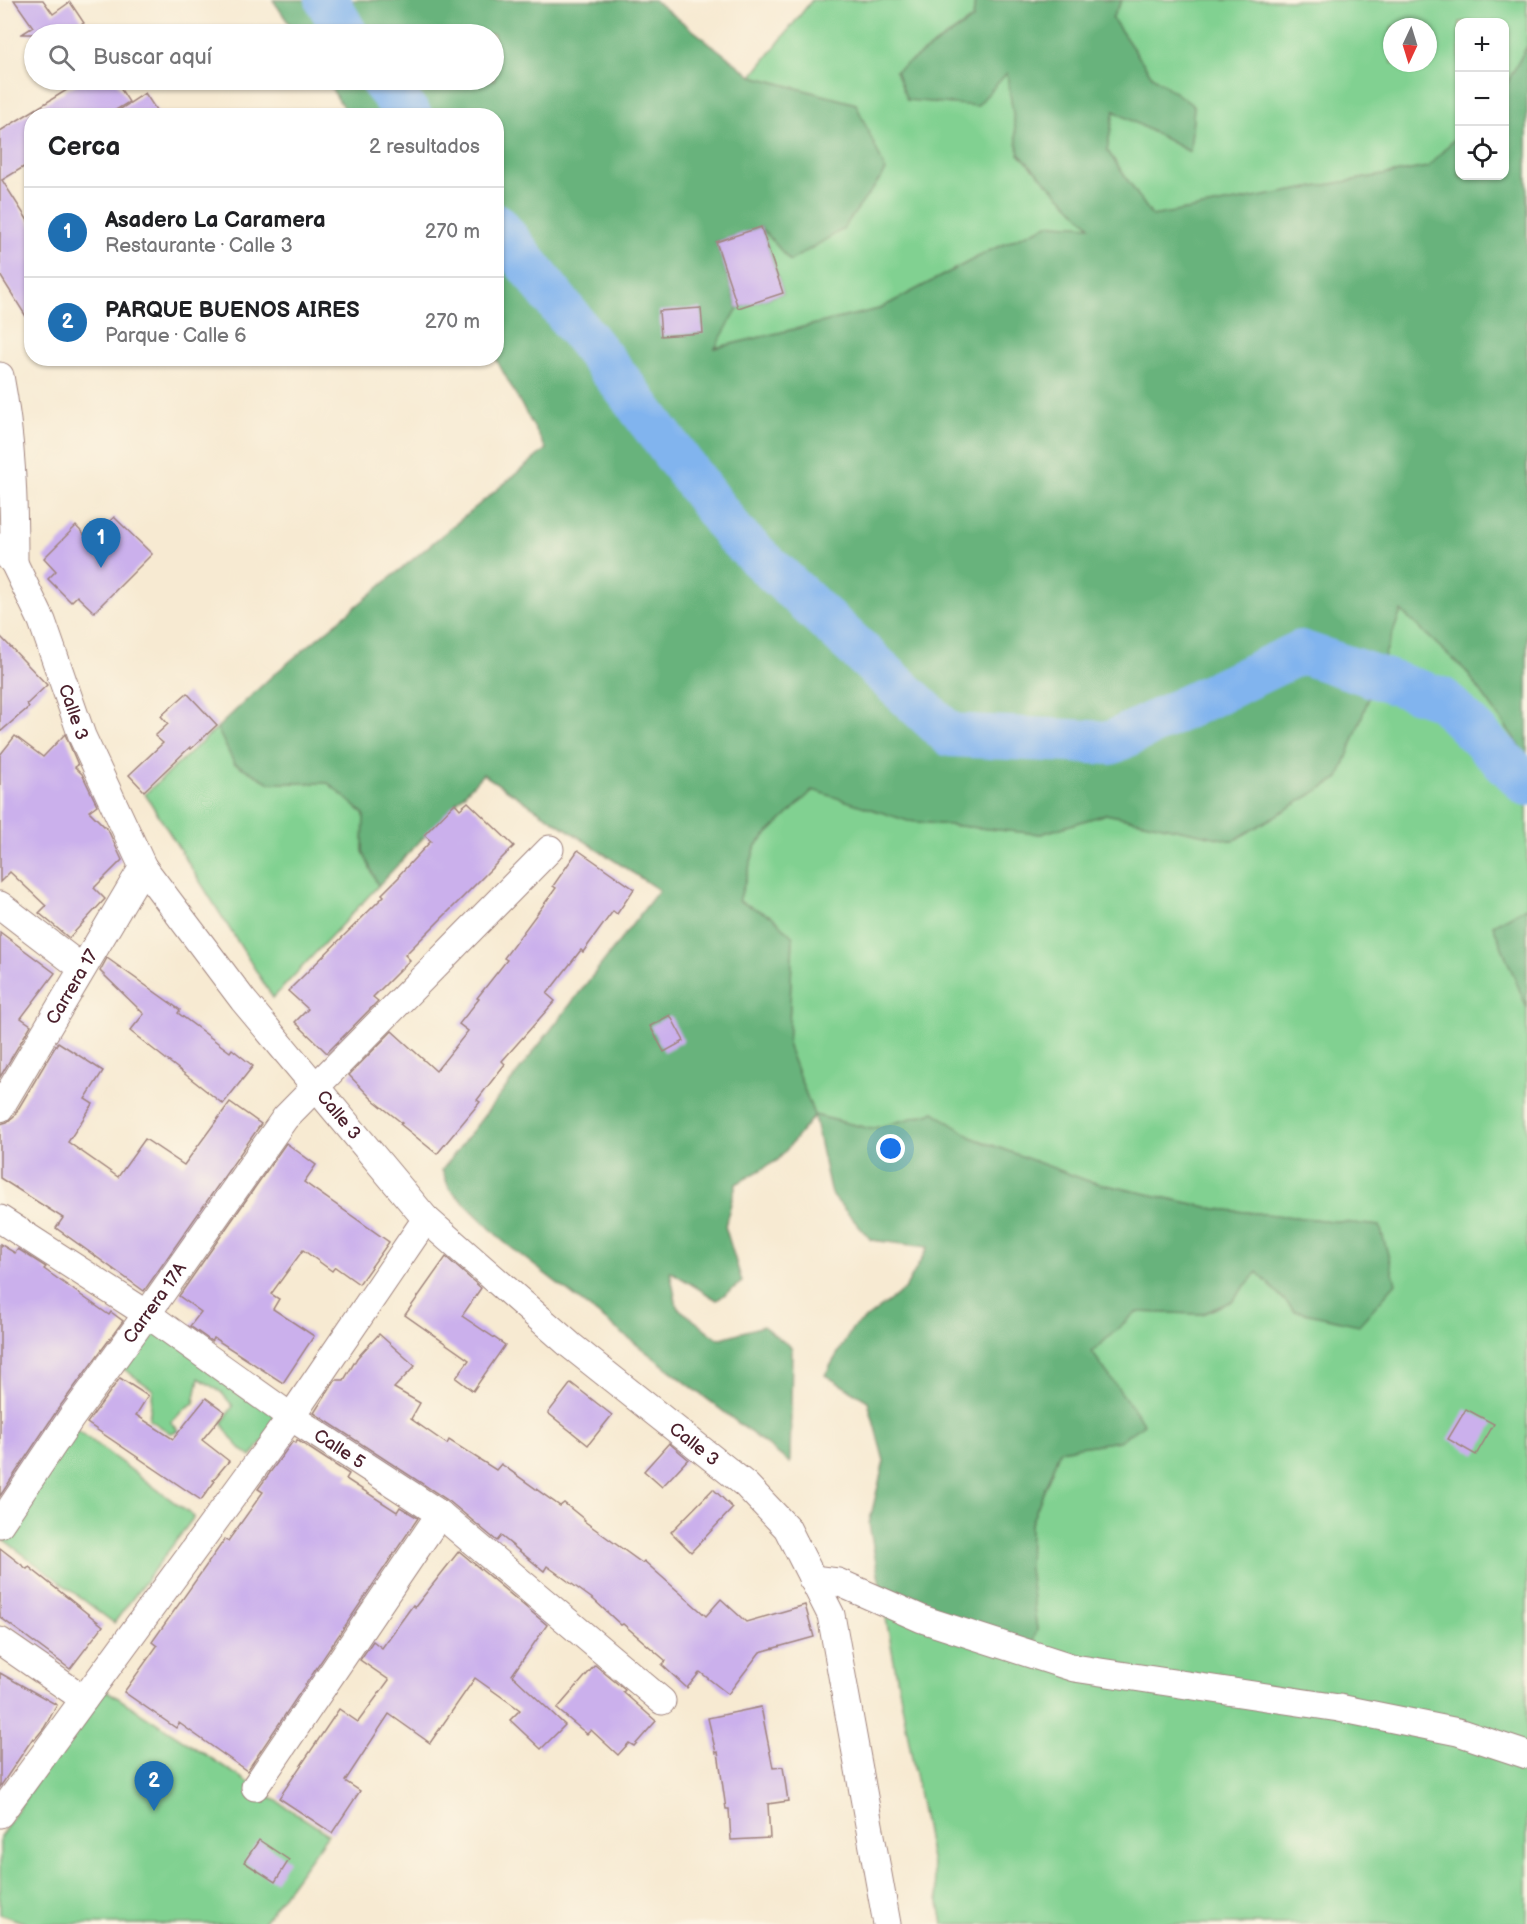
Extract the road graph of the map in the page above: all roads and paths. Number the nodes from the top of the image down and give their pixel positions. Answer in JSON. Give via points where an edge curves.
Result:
{"nodes":[{"id":1,"x":0,"y":376,"type":"edge"},
{"id":2,"x":7,"y":555,"type":"edge"},
{"id":3,"x":0,"y":585,"type":"edge"},
{"id":4,"x":550,"y":849,"type":"dead end"},
{"id":5,"x":144,"y":867,"type":"junction"},
{"id":6,"x":0,"y":905,"type":"edge"},
{"id":7,"x":82,"y":968,"type":"junction"},
{"id":8,"x":315,"y":1086,"type":"junction"},
{"id":9,"x":0,"y":1108,"type":"edge"},
{"id":10,"x":0,"y":1219,"type":"edge"},
{"id":11,"x":426,"y":1219,"type":"junction"},
{"id":12,"x":147,"y":1314,"type":"junction"},
{"id":13,"x":291,"y":1417,"type":"junction"},
{"id":14,"x":440,"y":1514,"type":"junction"},
{"id":15,"x":0,"y":1524,"type":"edge"},
{"id":16,"x":812,"y":1579,"type":"junction"},
{"id":17,"x":0,"y":1641,"type":"edge"},
{"id":18,"x":84,"y":1699,"type":"junction"},
{"id":19,"x":662,"y":1701,"type":"dead end"},
{"id":20,"x":1527,"y":1755,"type":"edge"},
{"id":21,"x":255,"y":1787,"type":"dead end"},
{"id":22,"x":0,"y":1814,"type":"edge"},
{"id":23,"x":887,"y":1924,"type":"edge"}],
"edges":[{"from":1,"to":2,"type":"street","via":[[14,484]]},
{"from":2,"to":3,"type":"street"},
{"from":2,"to":5,"type":"street","name":"Calle 3","via":[[42,621],[82,736]]},
{"from":4,"to":8,"type":"street","name":"Carrera 17A"},
{"from":5,"to":7,"type":"street","name":"Carrera 17"},
{"from":5,"to":8,"type":"street","name":"Calle 3","via":[[243,1000]]},
{"from":6,"to":7,"type":"street"},
{"from":7,"to":9,"type":"street","name":"Carrera 17"},
{"from":8,"to":11,"type":"street","name":"Calle 3"},
{"from":8,"to":12,"type":"street","name":"Carrera 17A","via":[[285,1118]]},
{"from":10,"to":12,"type":"street","name":"Calle 5"},
{"from":11,"to":13,"type":"street"},
{"from":11,"to":16,"type":"street","name":"Calle 3","via":[[570,1345],[746,1485],[787,1528]]},
{"from":12,"to":13,"type":"street","name":"Calle 5"},
{"from":12,"to":15,"type":"street","name":"Carrera 17A"},
{"from":13,"to":14,"type":"street","name":"Calle 5"},
{"from":13,"to":18,"type":"street"},
{"from":14,"to":19,"type":"street","name":"Calle 5"},
{"from":14,"to":21,"type":"street"},
{"from":16,"to":20,"type":"street","via":[[838,1582],[922,1620],[1074,1668],[1339,1708],[1458,1732]]},
{"from":16,"to":23,"type":"street","name":"Calle 3","via":[[831,1615]]},
{"from":17,"to":18,"type":"street"},
{"from":18,"to":22,"type":"street"}]}
